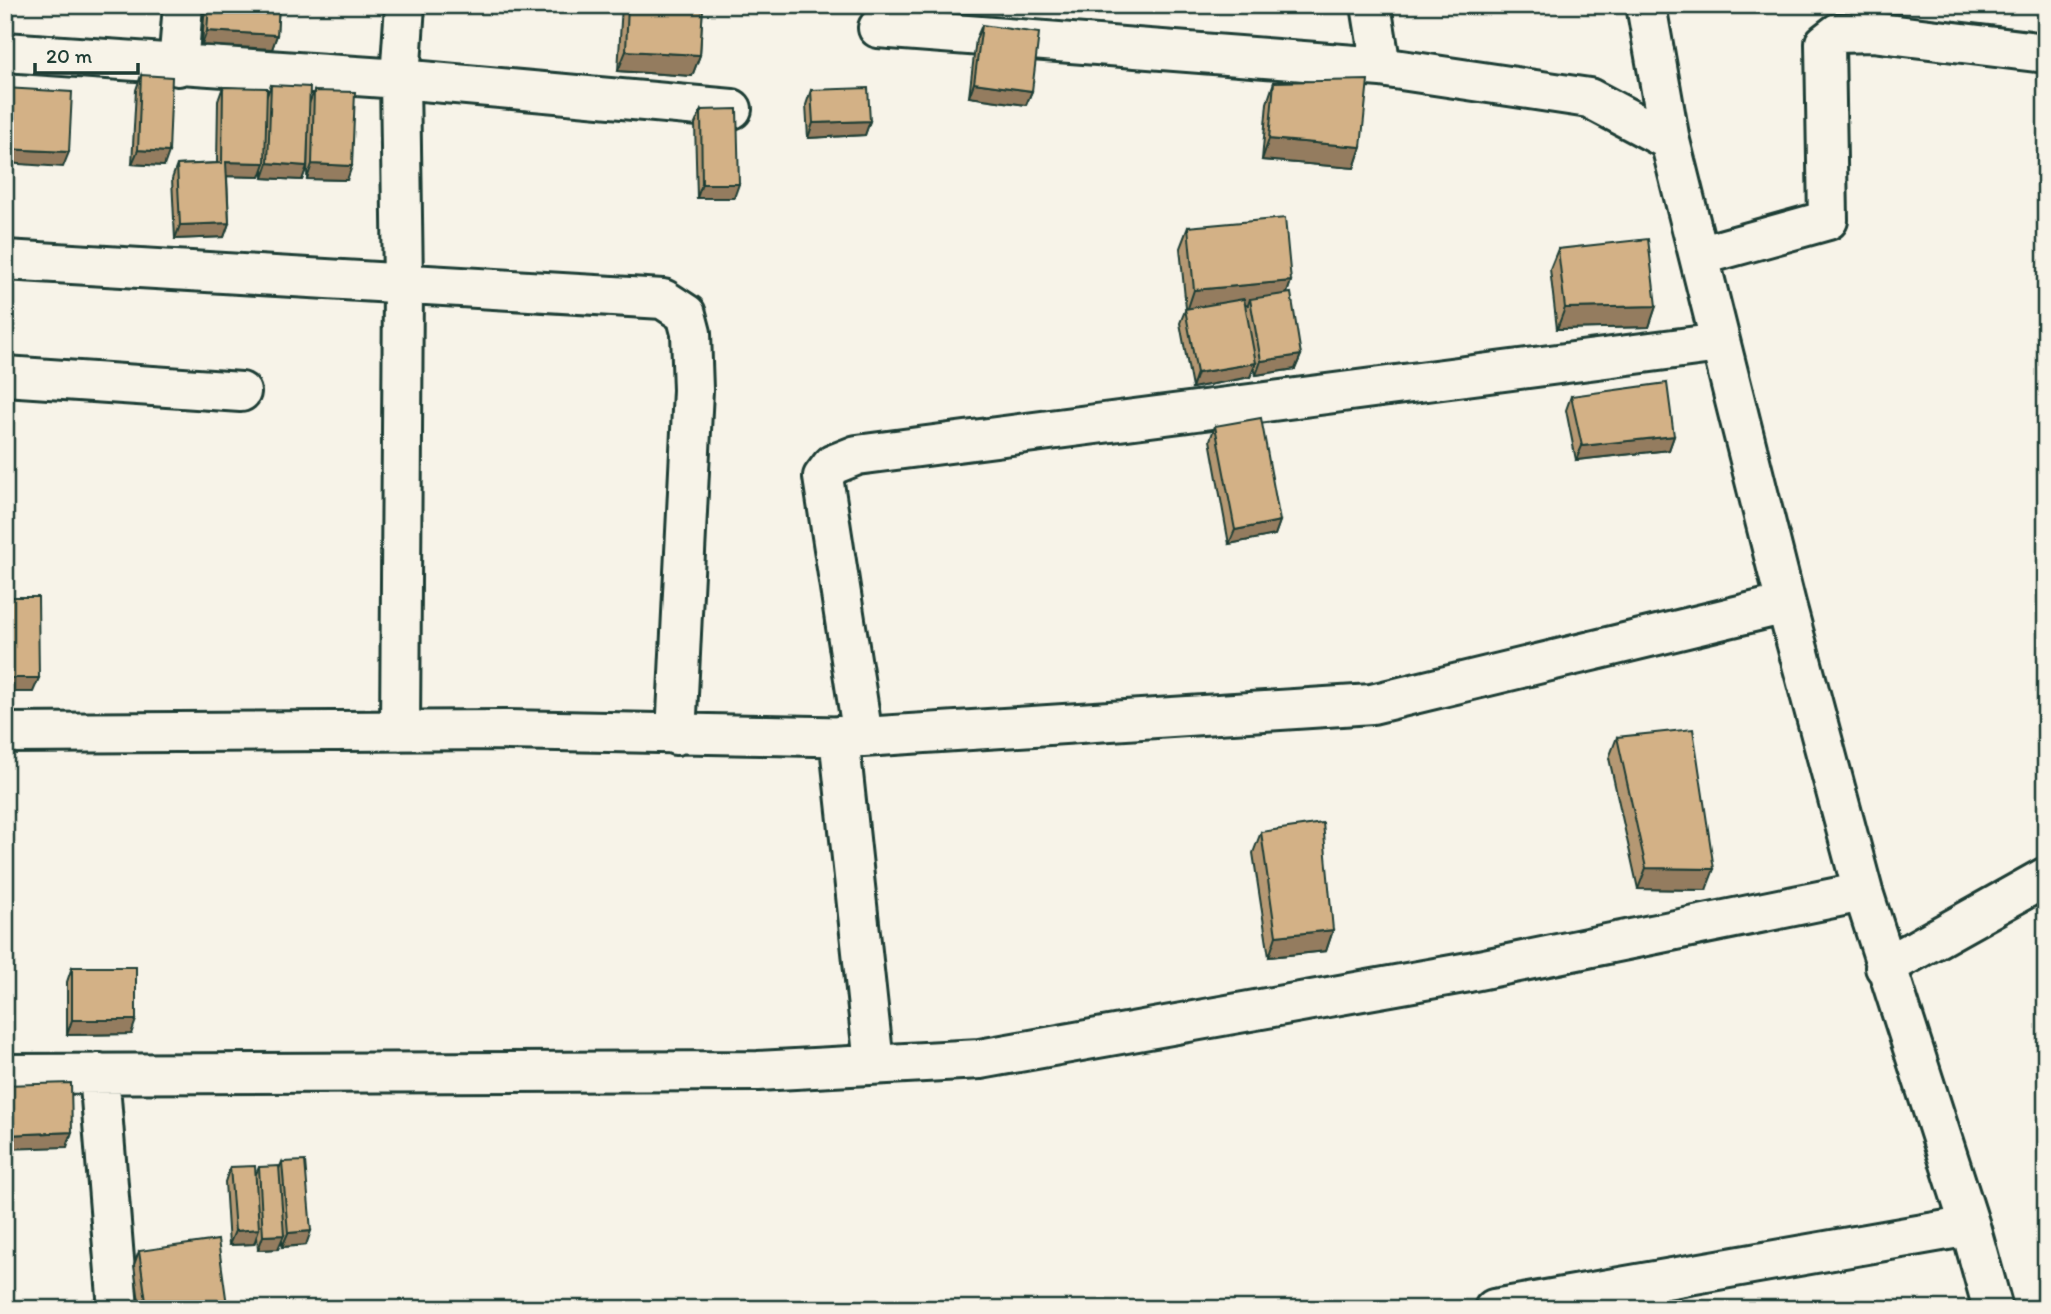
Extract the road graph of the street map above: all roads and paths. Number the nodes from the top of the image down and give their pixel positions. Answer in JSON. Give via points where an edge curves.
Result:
{"nodes":[{"id":1,"x":183,"y":5,"type":"edge"},
{"id":2,"x":405,"y":5,"type":"edge"},
{"id":3,"x":1371,"y":5,"type":"edge"},
{"id":4,"x":1646,"y":5,"type":"edge"},
{"id":5,"x":878,"y":28,"type":"dead end"},
{"id":6,"x":5,"y":52,"type":"edge"},
{"id":7,"x":2046,"y":53,"type":"edge"},
{"id":8,"x":177,"y":66,"type":"junction"},
{"id":9,"x":1381,"y":67,"type":"junction"},
{"id":10,"x":400,"y":79,"type":"junction"},
{"id":11,"x":732,"y":109,"type":"edge"},
{"id":12,"x":1670,"y":141,"type":"junction"},
{"id":13,"x":1699,"y":256,"type":"junction"},
{"id":14,"x":5,"y":260,"type":"edge"},
{"id":15,"x":403,"y":284,"type":"junction"},
{"id":16,"x":1720,"y":343,"type":"junction"},
{"id":17,"x":5,"y":376,"type":"edge"},
{"id":18,"x":241,"y":392,"type":"dead end"},
{"id":19,"x":1786,"y":604,"type":"junction"},
{"id":20,"x":400,"y":731,"type":"junction"},
{"id":21,"x":5,"y":733,"type":"edge"},
{"id":22,"x":676,"y":735,"type":"junction"},
{"id":23,"x":851,"y":737,"type":"junction"},
{"id":24,"x":2046,"y":877,"type":"edge"},
{"id":25,"x":1863,"y":892,"type":"junction"},
{"id":26,"x":1885,"y":967,"type":"junction"},
{"id":27,"x":874,"y":1065,"type":"junction"},
{"id":28,"x":99,"y":1073,"type":"junction"},
{"id":29,"x":5,"y":1074,"type":"edge"},
{"id":30,"x":1970,"y":1226,"type":"junction"},
{"id":31,"x":118,"y":1309,"type":"edge"},
{"id":32,"x":1494,"y":1309,"type":"edge"},
{"id":33,"x":1993,"y":1309,"type":"edge"}],
"edges":[{"from":1,"to":8,"type":"street"},
{"from":2,"to":10,"type":"street"},
{"from":3,"to":9,"type":"street"},
{"from":4,"to":12,"type":"street"},
{"from":5,"to":9,"type":"street"},
{"from":6,"to":8,"type":"street"},
{"from":7,"to":13,"type":"street","via":[[1872,32],[1838,33],[1825,43],[1829,220]]},
{"from":8,"to":10,"type":"street"},
{"from":9,"to":12,"type":"street","via":[[1589,98]]},
{"from":10,"to":11,"type":"street"},
{"from":10,"to":15,"type":"street"},
{"from":12,"to":13,"type":"street"},
{"from":13,"to":16,"type":"street"},
{"from":14,"to":15,"type":"street"},
{"from":15,"to":20,"type":"street"},
{"from":15,"to":22,"type":"street","via":[[663,299],[686,314],[693,390]]},
{"from":16,"to":19,"type":"street"},
{"from":16,"to":23,"type":"street","via":[[857,455],[832,465],[823,477]]},
{"from":17,"to":18,"type":"street"},
{"from":19,"to":23,"type":"street","via":[[1372,704]]},
{"from":19,"to":25,"type":"street"},
{"from":20,"to":21,"type":"street"},
{"from":20,"to":22,"type":"street"},
{"from":22,"to":23,"type":"street"},
{"from":23,"to":27,"type":"street"},
{"from":24,"to":26,"type":"street"},
{"from":25,"to":26,"type":"street"},
{"from":25,"to":27,"type":"street","via":[[1469,972],[980,1059]]},
{"from":26,"to":30,"type":"street"},
{"from":27,"to":28,"type":"street","via":[[758,1071]]},
{"from":28,"to":29,"type":"street"},
{"from":28,"to":31,"type":"street"},
{"from":30,"to":32,"type":"street"},
{"from":30,"to":33,"type":"street"}]}
